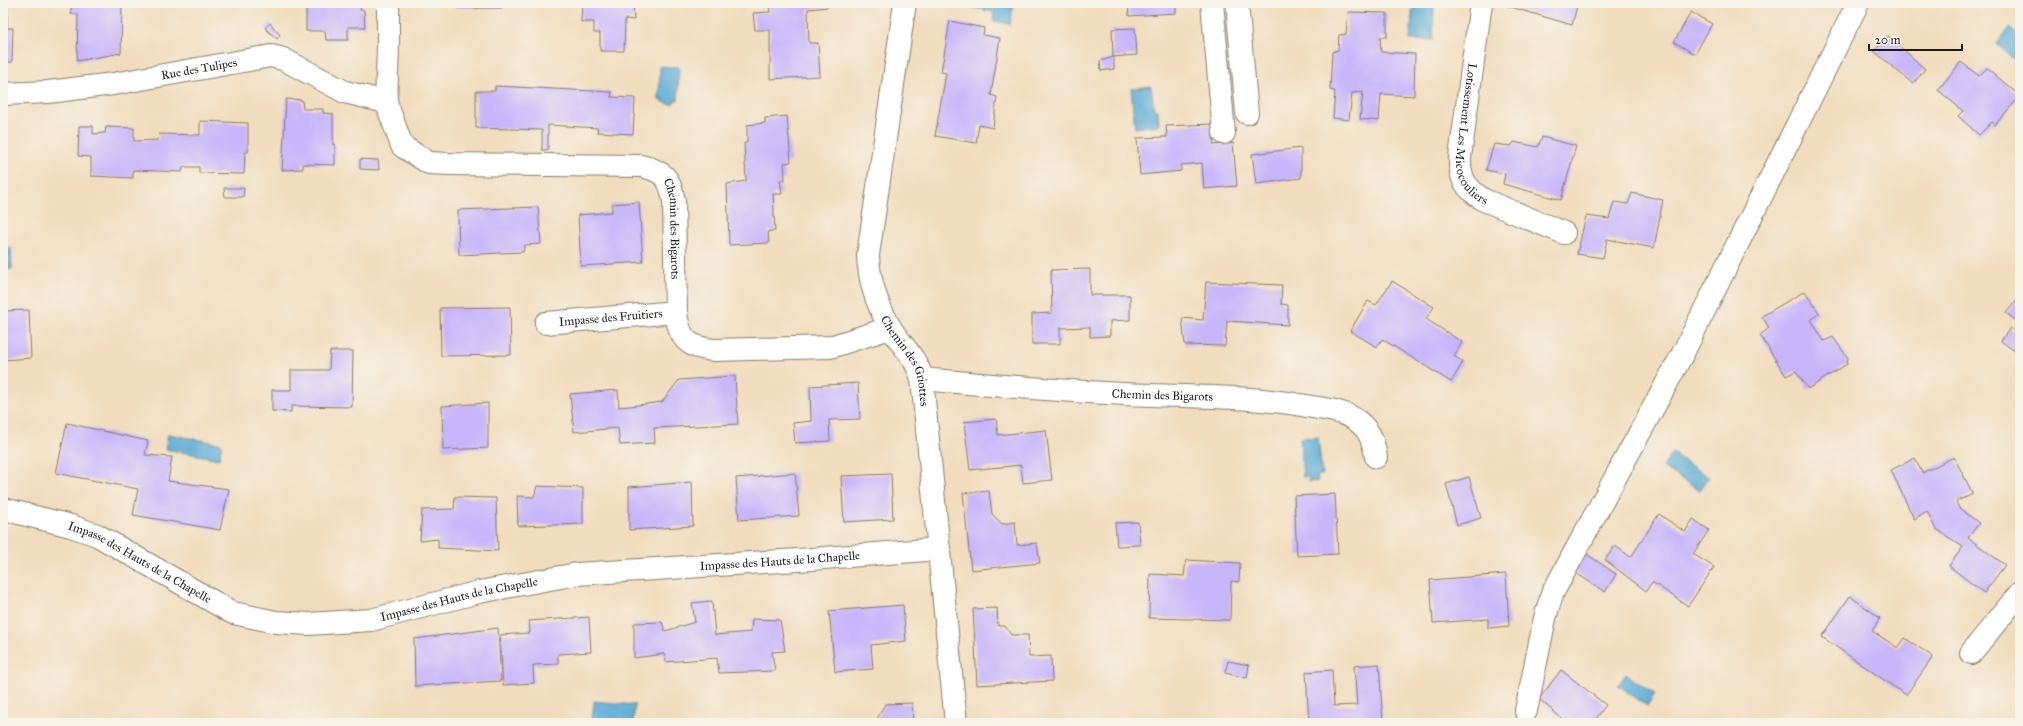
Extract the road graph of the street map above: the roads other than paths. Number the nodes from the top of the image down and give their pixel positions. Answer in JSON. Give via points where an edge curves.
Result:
{"nodes":[{"id":1,"x":388,"y":3,"type":"edge"},
{"id":2,"x":905,"y":3,"type":"edge"},
{"id":3,"x":1212,"y":3,"type":"edge"},
{"id":4,"x":1237,"y":3,"type":"edge"},
{"id":5,"x":1481,"y":3,"type":"edge"},
{"id":6,"x":1858,"y":3,"type":"edge"},
{"id":7,"x":3,"y":94,"type":"edge"},
{"id":8,"x":386,"y":102,"type":"junction"},
{"id":9,"x":1247,"y":113,"type":"dead end"},
{"id":10,"x":1224,"y":133,"type":"dead end"},
{"id":11,"x":1564,"y":233,"type":"dead end"},
{"id":12,"x":676,"y":312,"type":"junction"},
{"id":13,"x":546,"y":323,"type":"dead end"},
{"id":14,"x":890,"y":328,"type":"junction"},
{"id":15,"x":922,"y":379,"type":"junction"},
{"id":16,"x":1376,"y":457,"type":"dead end"},
{"id":17,"x":3,"y":509,"type":"edge"},
{"id":18,"x":939,"y":549,"type":"junction"},
{"id":19,"x":2020,"y":593,"type":"edge"},
{"id":20,"x":1971,"y":653,"type":"dead end"},
{"id":21,"x":1526,"y":711,"type":"dead end"},
{"id":22,"x":956,"y":723,"type":"edge"}],
"edges":[{"from":1,"to":8,"type":"street"},
{"from":2,"to":14,"type":"street","name":"Chemin des Griottes","via":[[868,255],[871,283]]},
{"from":3,"to":10,"type":"street"},
{"from":4,"to":9,"type":"street"},
{"from":5,"to":11,"type":"street","name":"Lotissement Les Micocouliers","via":[[1460,157],[1461,178],[1474,194],[1484,200]]},
{"from":6,"to":21,"type":"street","via":[[1682,355],[1552,594]]},
{"from":7,"to":8,"type":"street","name":"Rue des Tulipes","via":[[48,92],[113,84],[271,56],[283,59],[345,92]]},
{"from":8,"to":12,"type":"street","name":"Chemin des Bigarots","via":[[402,146],[429,163],[641,166],[663,174],[670,183],[674,201]]},
{"from":12,"to":13,"type":"street","name":"Impasse des Fruitiers"},
{"from":12,"to":14,"type":"street","name":"Chemin des Bigarots","via":[[678,328],[684,338],[701,350],[830,347]]},
{"from":14,"to":15,"type":"street","name":"Chemin des Griottes","via":[[916,362]]},
{"from":15,"to":16,"type":"street","name":"Chemin des Bigarots","via":[[1124,394],[1246,398],[1296,404],[1352,417],[1369,432]]},
{"from":15,"to":18,"type":"street","name":"Chemin des Griottes"},
{"from":17,"to":18,"type":"street","name":"Impasse des Hauts de la Chapelle","via":[[97,535],[233,613],[276,622],[308,624],[371,620],[479,592],[577,574]]},
{"from":18,"to":22,"type":"street","name":"Chemin des Griottes"},
{"from":19,"to":20,"type":"street"}]}
